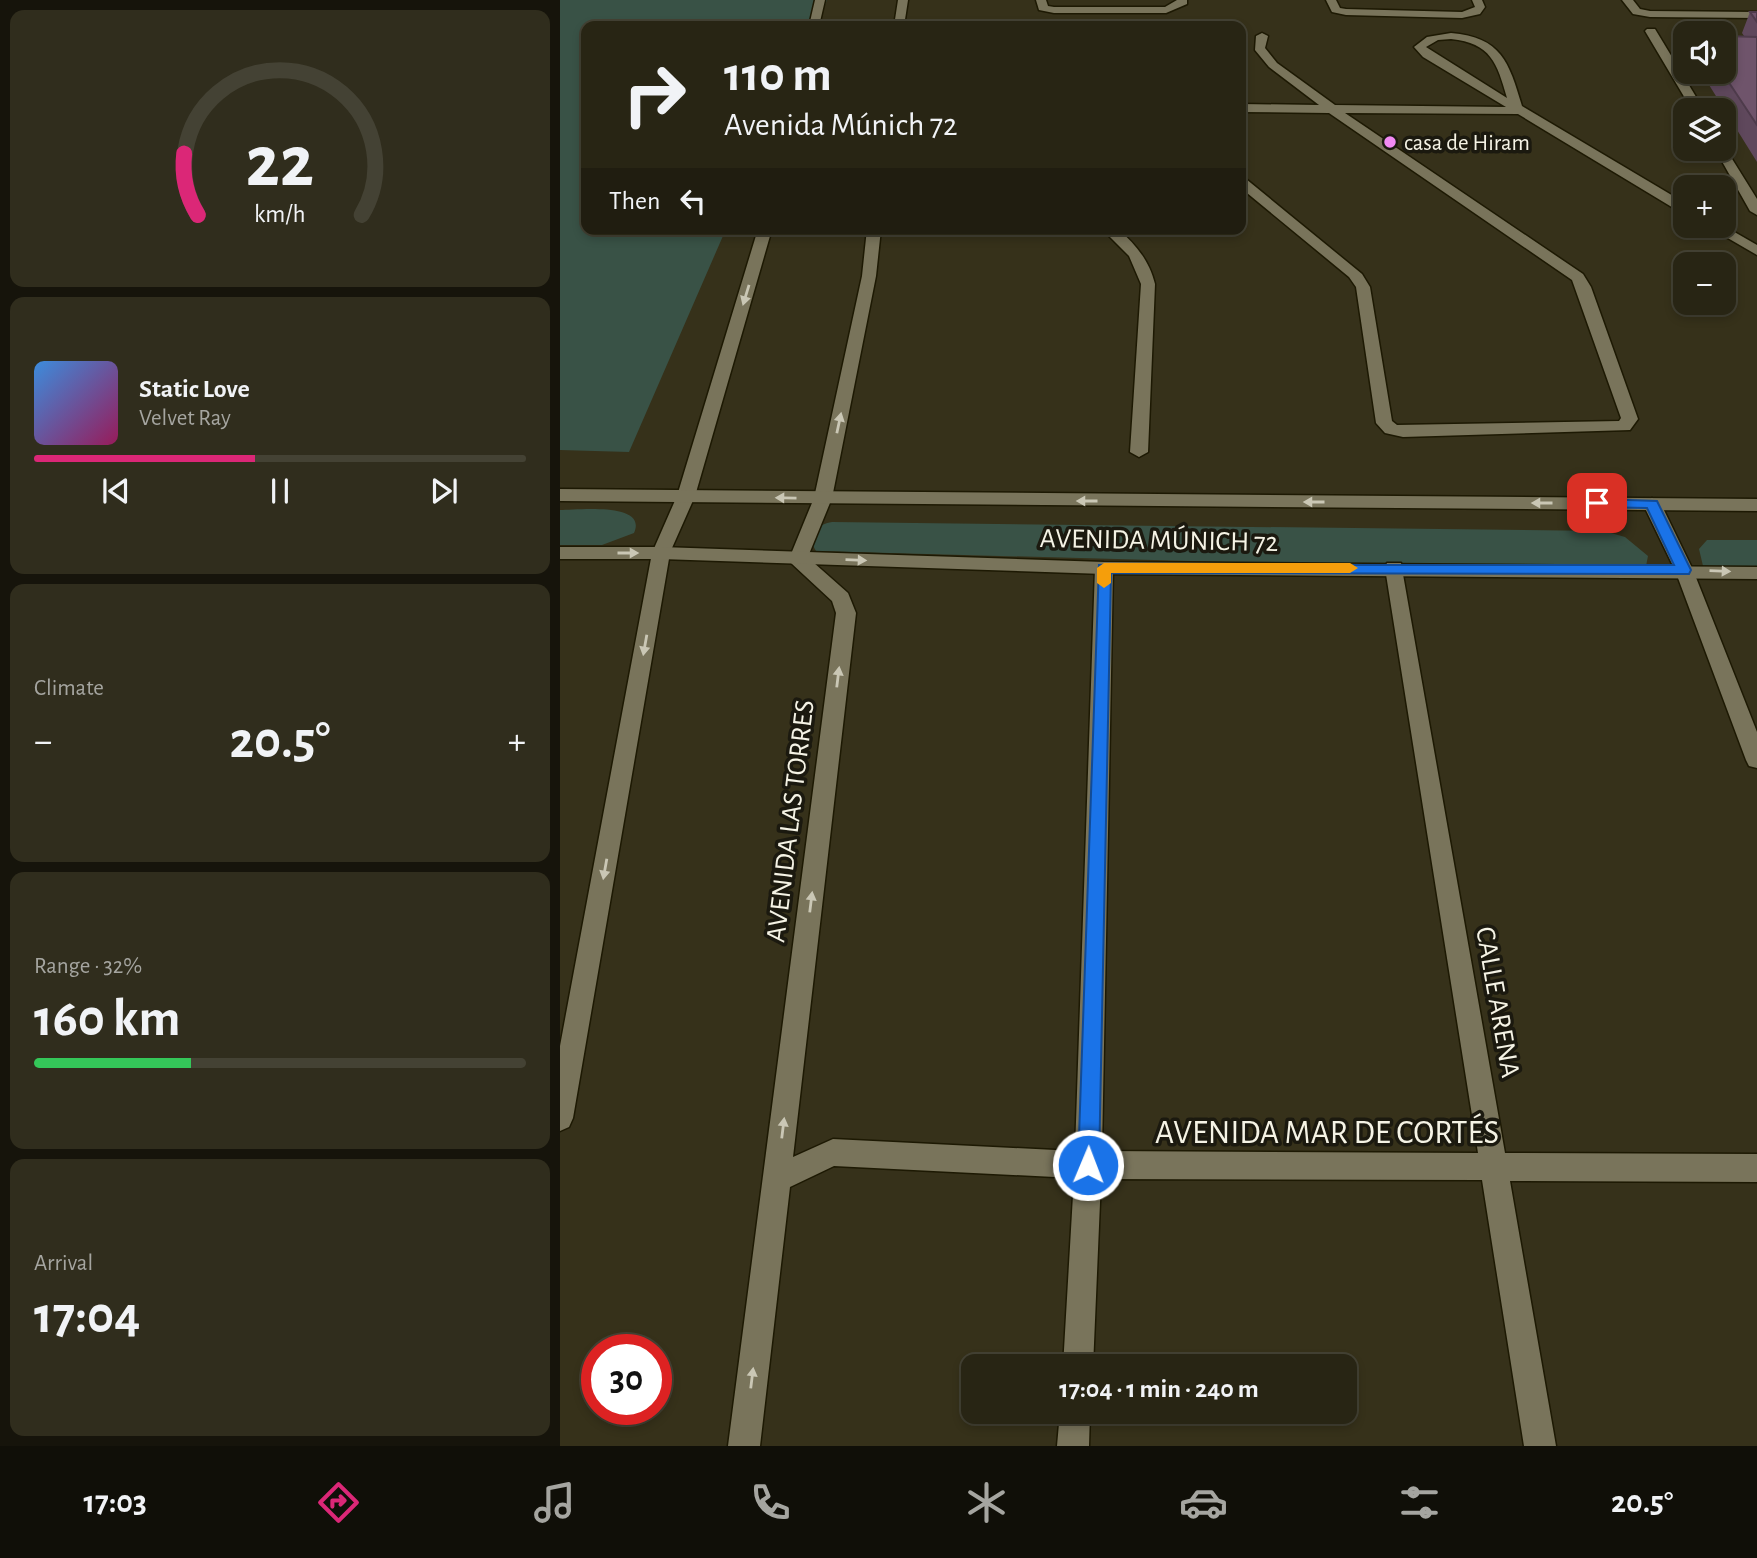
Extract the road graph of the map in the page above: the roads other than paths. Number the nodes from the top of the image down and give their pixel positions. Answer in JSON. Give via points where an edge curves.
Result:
{"nodes":[{"id":1,"x":820,"y":0,"type":"edge"},
{"id":2,"x":903,"y":0,"type":"edge"},
{"id":3,"x":1041,"y":0,"type":"edge"},
{"id":4,"x":1182,"y":0,"type":"edge"},
{"id":5,"x":1331,"y":0,"type":"edge"},
{"id":6,"x":1477,"y":0,"type":"edge"},
{"id":7,"x":1627,"y":0,"type":"edge"},
{"id":8,"x":1757,"y":15,"type":"edge"},
{"id":9,"x":815,"y":21,"type":"edge"},
{"id":10,"x":900,"y":21,"type":"edge"},
{"id":11,"x":1651,"y":30,"type":"dead end"},
{"id":12,"x":1262,"y":36,"type":"dead end"},
{"id":13,"x":1691,"y":98,"type":"edge"},
{"id":14,"x":1246,"y":108,"type":"edge"},
{"id":15,"x":1333,"y":110,"type":"junction"},
{"id":16,"x":1517,"y":111,"type":"junction"},
{"id":17,"x":1728,"y":161,"type":"edge"},
{"id":18,"x":1246,"y":186,"type":"edge"},
{"id":19,"x":1673,"y":202,"type":"edge"},
{"id":20,"x":1757,"y":211,"type":"edge"},
{"id":21,"x":763,"y":235,"type":"edge"},
{"id":22,"x":873,"y":235,"type":"edge"},
{"id":23,"x":1116,"y":235,"type":"edge"},
{"id":24,"x":1735,"y":238,"type":"edge"},
{"id":25,"x":1757,"y":251,"type":"edge"},
{"id":26,"x":1139,"y":452,"type":"dead end"},
{"id":27,"x":560,"y":495,"type":"edge"},
{"id":28,"x":686,"y":496,"type":"junction"},
{"id":29,"x":822,"y":498,"type":"junction"},
{"id":30,"x":1652,"y":504,"type":"junction"},
{"id":31,"x":1757,"y":505,"type":"edge"},
{"id":32,"x":560,"y":553,"type":"edge"},
{"id":33,"x":661,"y":553,"type":"junction"},
{"id":34,"x":798,"y":559,"type":"junction"},
{"id":35,"x":1104,"y":568,"type":"junction"},
{"id":36,"x":1394,"y":568,"type":"junction"},
{"id":37,"x":1684,"y":570,"type":"junction"},
{"id":38,"x":1757,"y":573,"type":"edge"},
{"id":39,"x":1757,"y":760,"type":"edge"},
{"id":40,"x":560,"y":1118,"type":"edge"},
{"id":41,"x":1088,"y":1165,"type":"junction"},
{"id":42,"x":1494,"y":1167,"type":"junction"},
{"id":43,"x":1757,"y":1168,"type":"edge"},
{"id":44,"x":776,"y":1179,"type":"junction"},
{"id":45,"x":1079,"y":1354,"type":"edge"},
{"id":46,"x":1074,"y":1424,"type":"edge"},
{"id":47,"x":744,"y":1446,"type":"edge"},
{"id":48,"x":1073,"y":1446,"type":"edge"},
{"id":49,"x":1540,"y":1446,"type":"edge"}],
"edges":[{"from":1,"to":9,"type":"street"},
{"from":2,"to":10,"type":"street"},
{"from":3,"to":4,"type":"street","via":[[1043,8],[1054,10],[1166,10],[1176,8]]},
{"from":5,"to":6,"type":"street","via":[[1336,10],[1346,12],[1462,15],[1476,12],[1480,7]]},
{"from":7,"to":8,"type":"street","via":[[1637,12],[1650,14]]},
{"from":11,"to":13,"type":"street"},
{"from":12,"to":15,"type":"street","via":[[1262,55]]},
{"from":14,"to":15,"type":"street"},
{"from":15,"to":16,"type":"street"},
{"from":15,"to":18,"type":"street","via":[[1578,277],[1628,423],[1391,429],[1384,423],[1363,287],[1355,274]]},
{"from":16,"to":16,"type":"street","via":[[1427,55],[1420,47],[1443,36],[1474,38],[1488,45],[1503,65]]},
{"from":16,"to":19,"type":"street"},
{"from":17,"to":20,"type":"street"},
{"from":21,"to":28,"type":"street","one_way":true},
{"from":29,"to":22,"type":"street","one_way":true,"via":[[869,276]]},
{"from":23,"to":26,"type":"street","via":[[1135,251],[1148,284]]},
{"from":24,"to":25,"type":"street"},
{"from":27,"to":28,"type":"street","name":"AVENIDA MÚNICH 72"},
{"from":29,"to":28,"type":"street","name":"AVENIDA MÚNICH 72","one_way":true},
{"from":28,"to":33,"type":"street"},
{"from":30,"to":29,"type":"street","name":"AVENIDA MÚNICH 72","one_way":true},
{"from":29,"to":34,"type":"street"},
{"from":30,"to":31,"type":"street","name":"AVENIDA MÚNICH 72"},
{"from":30,"to":37,"type":"street"},
{"from":32,"to":33,"type":"street","name":"AVENIDA MÚNICH 72","one_way":true},
{"from":33,"to":34,"type":"street","name":"AVENIDA MÚNICH 72"},
{"from":33,"to":40,"type":"street","one_way":true},
{"from":34,"to":35,"type":"street","name":"AVENIDA MÚNICH 72","one_way":true},
{"from":44,"to":34,"type":"street","name":"AVENIDA LAS TORRES","one_way":true,"via":[[846,612],[841,598]]},
{"from":35,"to":36,"type":"street","name":"AVENIDA MÚNICH 72"},
{"from":35,"to":41,"type":"street"},
{"from":36,"to":37,"type":"street","name":"AVENIDA MÚNICH 72"},
{"from":36,"to":42,"type":"street","name":"CALLE ARENA"},
{"from":37,"to":38,"type":"street","name":"AVENIDA MÚNICH 72","one_way":true},
{"from":37,"to":39,"type":"street"},
{"from":41,"to":42,"type":"street","name":"AVENIDA MAR DE CORTÉS"},
{"from":41,"to":44,"type":"street","name":"AVENIDA MAR DE CORTÉS","via":[[833,1152]]},
{"from":41,"to":45,"type":"street"},
{"from":42,"to":43,"type":"street","name":"AVENIDA MAR DE CORTÉS"},
{"from":42,"to":49,"type":"street","name":"CALLE ARENA"},
{"from":47,"to":44,"type":"street","name":"AVENIDA LAS TORRES","one_way":true},
{"from":46,"to":48,"type":"street"}]}
